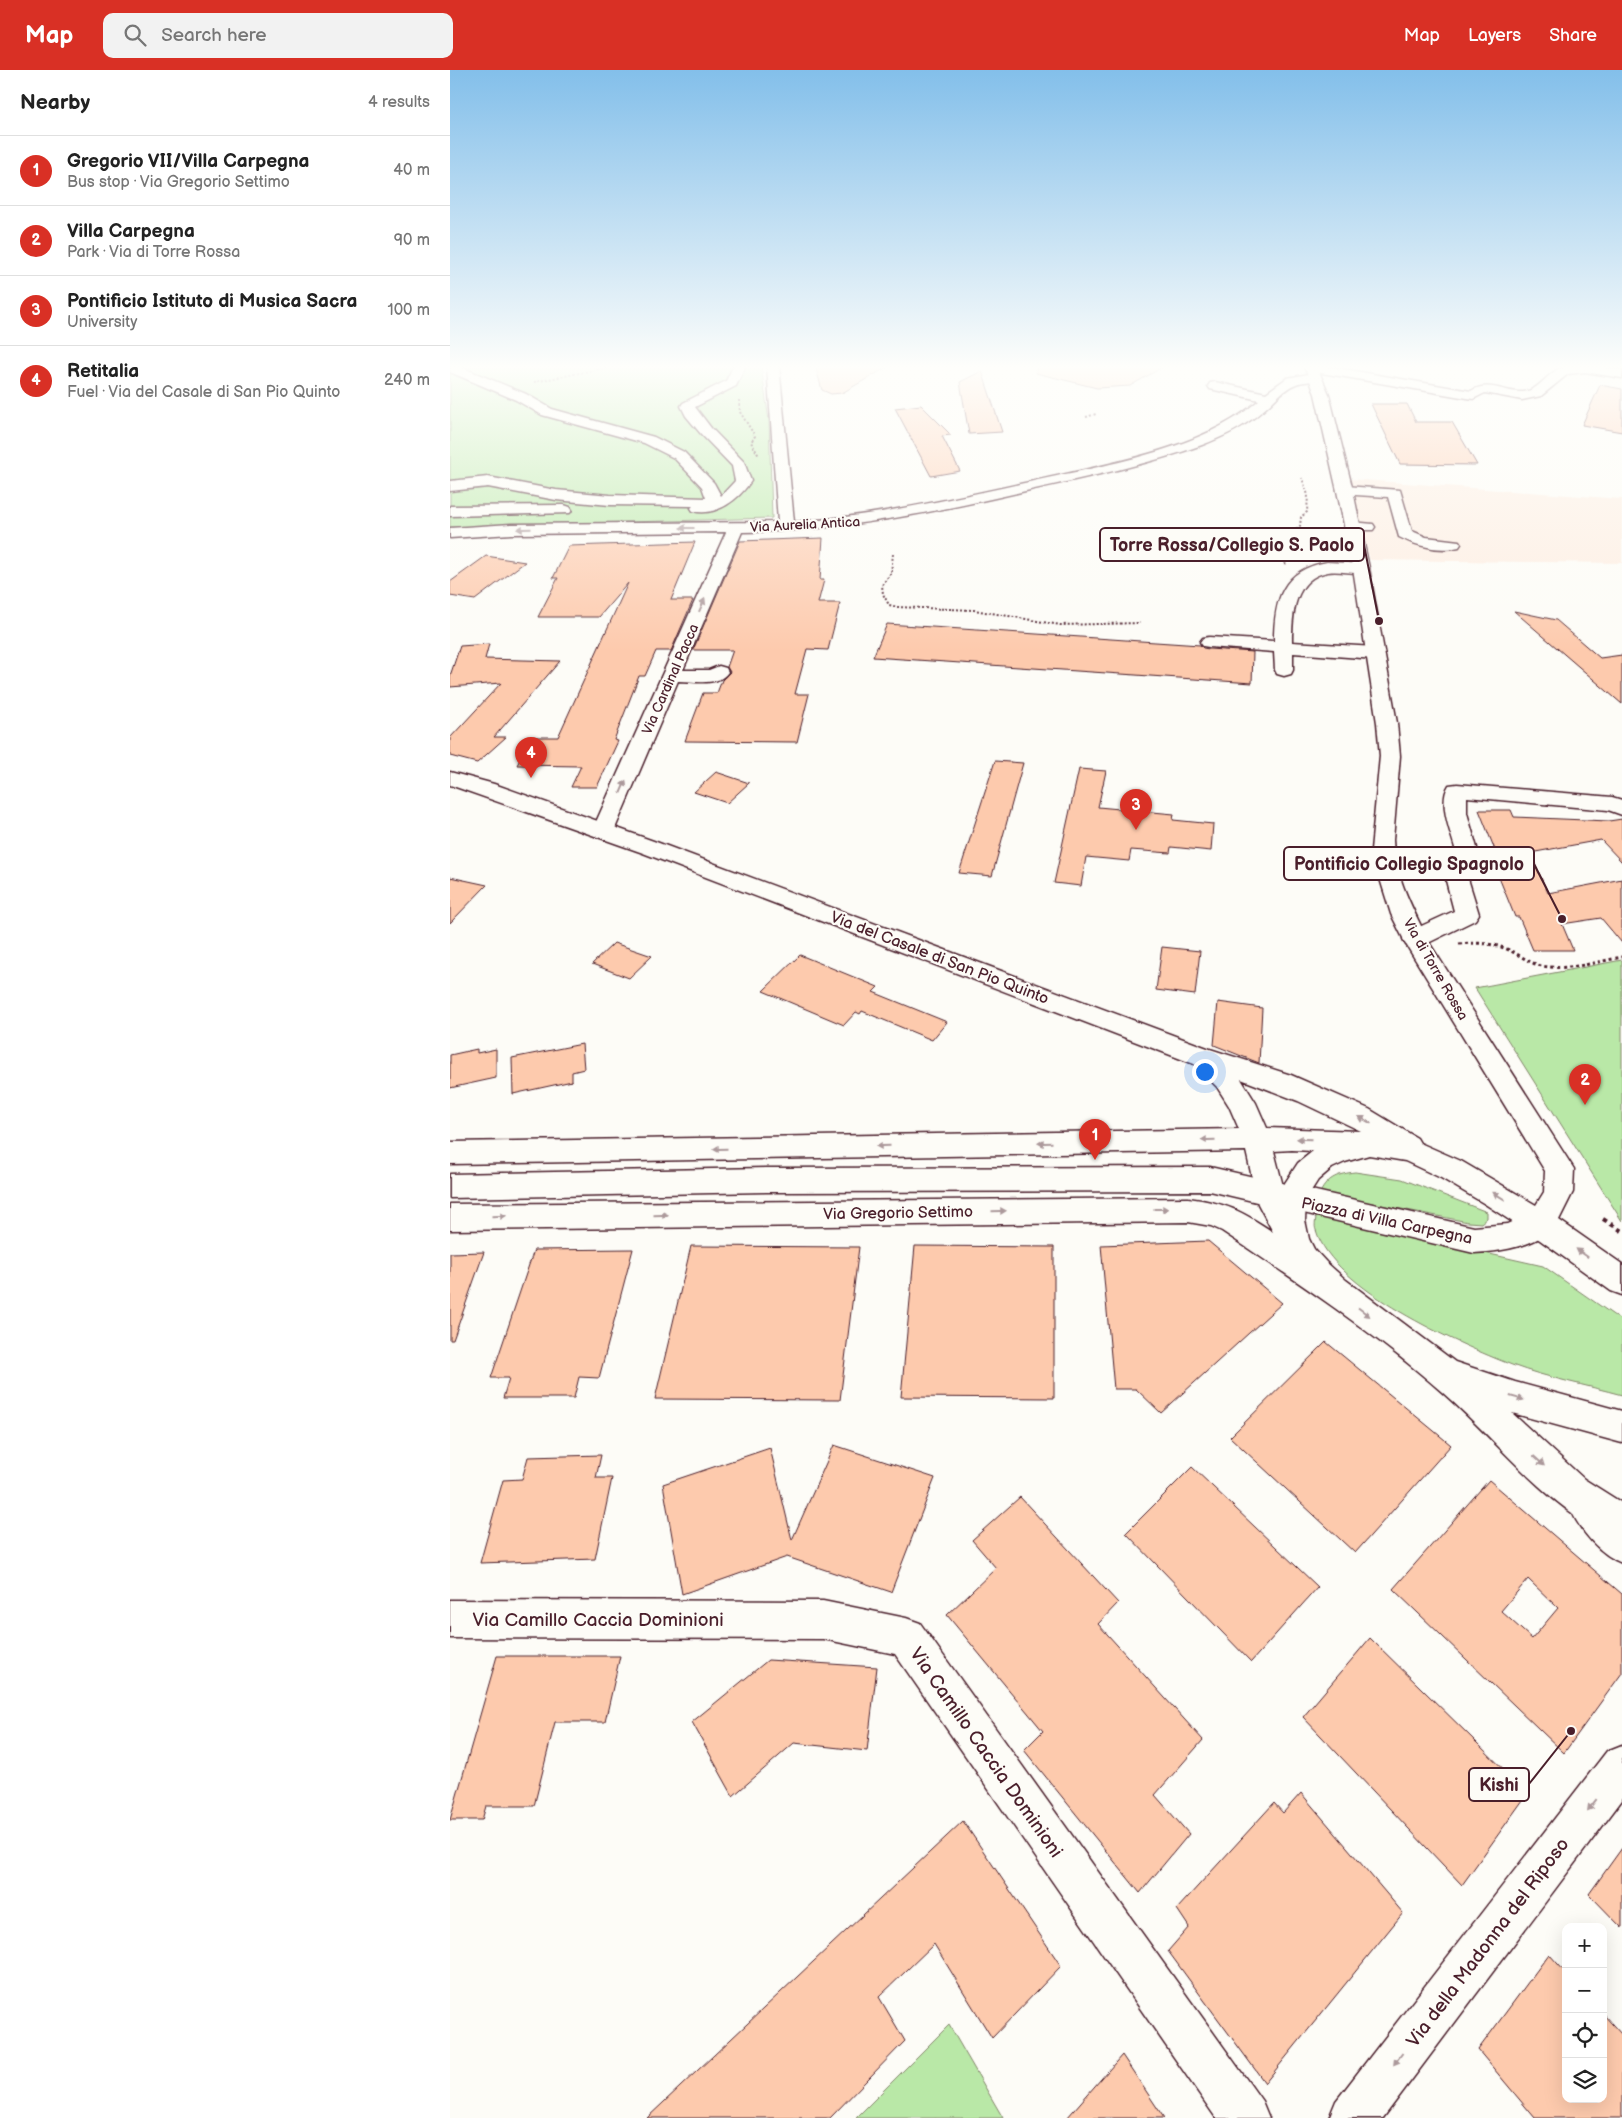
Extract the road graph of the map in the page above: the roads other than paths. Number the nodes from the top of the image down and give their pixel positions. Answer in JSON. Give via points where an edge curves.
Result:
{"nodes":[{"id":1,"x":684,"y":461,"type":"edge"},
{"id":2,"x":736,"y":461,"type":"edge"},
{"id":3,"x":782,"y":461,"type":"edge"},
{"id":4,"x":1135,"y":461,"type":"edge"},
{"id":5,"x":1338,"y":461,"type":"edge"},
{"id":6,"x":450,"y":486,"type":"edge"},
{"id":7,"x":1345,"y":491,"type":"junction"},
{"id":8,"x":716,"y":504,"type":"junction"},
{"id":9,"x":450,"y":511,"type":"edge"},
{"id":10,"x":736,"y":527,"type":"junction"},
{"id":11,"x":786,"y":527,"type":"junction"},
{"id":12,"x":1434,"y":527,"type":"dead end"},
{"id":13,"x":450,"y":533,"type":"edge"},
{"id":14,"x":1361,"y":568,"type":"junction"},
{"id":15,"x":1209,"y":642,"type":"dead end"},
{"id":16,"x":1284,"y":647,"type":"junction"},
{"id":17,"x":1374,"y":653,"type":"junction"},
{"id":18,"x":1284,"y":670,"type":"dead end"},
{"id":19,"x":719,"y":672,"type":"dead end"},
{"id":20,"x":671,"y":675,"type":"junction"},
{"id":21,"x":450,"y":778,"type":"edge"},
{"id":22,"x":1622,"y":808,"type":"edge"},
{"id":23,"x":603,"y":831,"type":"junction"},
{"id":24,"x":1417,"y":943,"type":"junction"},
{"id":25,"x":1201,"y":1056,"type":"junction"},
{"id":26,"x":1257,"y":1140,"type":"junction"},
{"id":27,"x":1388,"y":1147,"type":"junction"},
{"id":28,"x":450,"y":1153,"type":"edge"},
{"id":29,"x":1421,"y":1155,"type":"junction"},
{"id":30,"x":450,"y":1186,"type":"edge"},
{"id":31,"x":1280,"y":1196,"type":"junction"},
{"id":32,"x":450,"y":1217,"type":"edge"},
{"id":33,"x":1540,"y":1223,"type":"junction"},
{"id":34,"x":1622,"y":1281,"type":"edge"},
{"id":35,"x":1325,"y":1283,"type":"junction"},
{"id":36,"x":1439,"y":1369,"type":"junction"},
{"id":37,"x":1622,"y":1427,"type":"edge"},
{"id":38,"x":1572,"y":1493,"type":"junction"},
{"id":39,"x":1622,"y":1523,"type":"edge"},
{"id":40,"x":1622,"y":1545,"type":"edge"},
{"id":41,"x":450,"y":1619,"type":"edge"},
{"id":42,"x":1622,"y":1766,"type":"edge"},
{"id":43,"x":1245,"y":2118,"type":"edge"},
{"id":44,"x":1353,"y":2118,"type":"edge"}],
"edges":[{"from":1,"to":8,"type":"street","via":[[709,486]]},
{"from":2,"to":8,"type":"street","via":[[743,480],[734,495]]},
{"from":3,"to":11,"type":"street"},
{"from":4,"to":11,"type":"street","name":"Via Aurelia Antica","via":[[881,518]]},
{"from":5,"to":7,"type":"street","name":"Via di Torre Rossa"},
{"from":6,"to":8,"type":"street","via":[[488,482],[565,496]]},
{"from":7,"to":12,"type":"street","via":[[1395,493],[1405,534],[1422,542],[1446,544]]},
{"from":7,"to":14,"type":"street","name":"Via di Torre Rossa","via":[[1360,527]]},
{"from":8,"to":9,"type":"street","via":[[634,512]]},
{"from":10,"to":11,"type":"street","name":"Via Aurelia Antica"},
{"from":10,"to":13,"type":"street","name":"Via Aurelia Antica","one_way":true,"via":[[511,529]]},
{"from":20,"to":10,"type":"street","name":"Via Cardinal Pacca","one_way":true},
{"from":14,"to":16,"type":"street","via":[[1322,568],[1296,584],[1287,595],[1283,618]]},
{"from":14,"to":17,"type":"street","name":"Via di Torre Rossa"},
{"from":15,"to":16,"type":"street"},
{"from":16,"to":17,"type":"street"},
{"from":16,"to":18,"type":"street"},
{"from":17,"to":24,"type":"street","name":"Via di Torre Rossa","via":[[1390,746],[1382,850],[1394,893]]},
{"from":19,"to":20,"type":"street","via":[[712,676]]},
{"from":23,"to":20,"type":"street","name":"Via Cardinal Pacca","one_way":true},
{"from":21,"to":23,"type":"street","name":"Via del Casale di San Pio Quinto"},
{"from":22,"to":24,"type":"street","via":[[1612,804],[1457,790],[1456,813],[1466,848],[1454,869],[1467,914]]},
{"from":23,"to":25,"type":"street","name":"Via del Casale di San Pio Quinto"},
{"from":24,"to":33,"type":"street","name":"Via di Torre Rossa","via":[[1558,1166],[1559,1194]]},
{"from":25,"to":26,"type":"street","via":[[1231,1086],[1242,1103]]},
{"from":29,"to":25,"type":"street","name":"Via del Casale di San Pio Quinto","one_way":true,"via":[[1383,1130],[1332,1104]]},
{"from":27,"to":26,"type":"street","name":"Piazza di Villa Carpegna","one_way":true,"via":[[1318,1140]]},
{"from":26,"to":28,"type":"street","one_way":true},
{"from":26,"to":31,"type":"street"},
{"from":27,"to":29,"type":"street","name":"Piazza di Villa Carpegna"},
{"from":27,"to":31,"type":"street","name":"Piazza di Villa Carpegna","via":[[1355,1148],[1326,1157]]},
{"from":33,"to":29,"type":"street","name":"Piazza di Villa Carpegna","one_way":true,"via":[[1460,1173]]},
{"from":30,"to":31,"type":"street","name":"Via Gregorio Settimo","via":[[766,1180],[1210,1179]]},
{"from":31,"to":33,"type":"street","name":"Piazza di Villa Carpegna","via":[[1474,1240],[1514,1236]]},
{"from":31,"to":35,"type":"street","name":"Piazza di Villa Carpegna","via":[[1296,1242],[1308,1264]]},
{"from":32,"to":35,"type":"street","name":"Via Gregorio Settimo","one_way":true,"via":[[1188,1210],[1215,1214],[1233,1222]]},
{"from":34,"to":33,"type":"street","name":"Piazza di Villa Carpegna","one_way":true},
{"from":35,"to":36,"type":"street","name":"Piazza di Villa Carpegna","one_way":true},
{"from":36,"to":37,"type":"street","name":"Piazza di Villa Carpegna","one_way":true,"via":[[1490,1390]]},
{"from":36,"to":38,"type":"street","name":"Piazza di Villa Carpegna","one_way":true},
{"from":38,"to":39,"type":"street","name":"Piazza di Villa Carpegna"},
{"from":38,"to":40,"type":"street","name":"Piazza di Villa Carpegna"},
{"from":41,"to":43,"type":"street","name":"Via Camillo Caccia Dominioni","via":[[823,1620],[906,1636]]},
{"from":42,"to":44,"type":"street","name":"Via della Madonna del Riposo","one_way":true}]}
